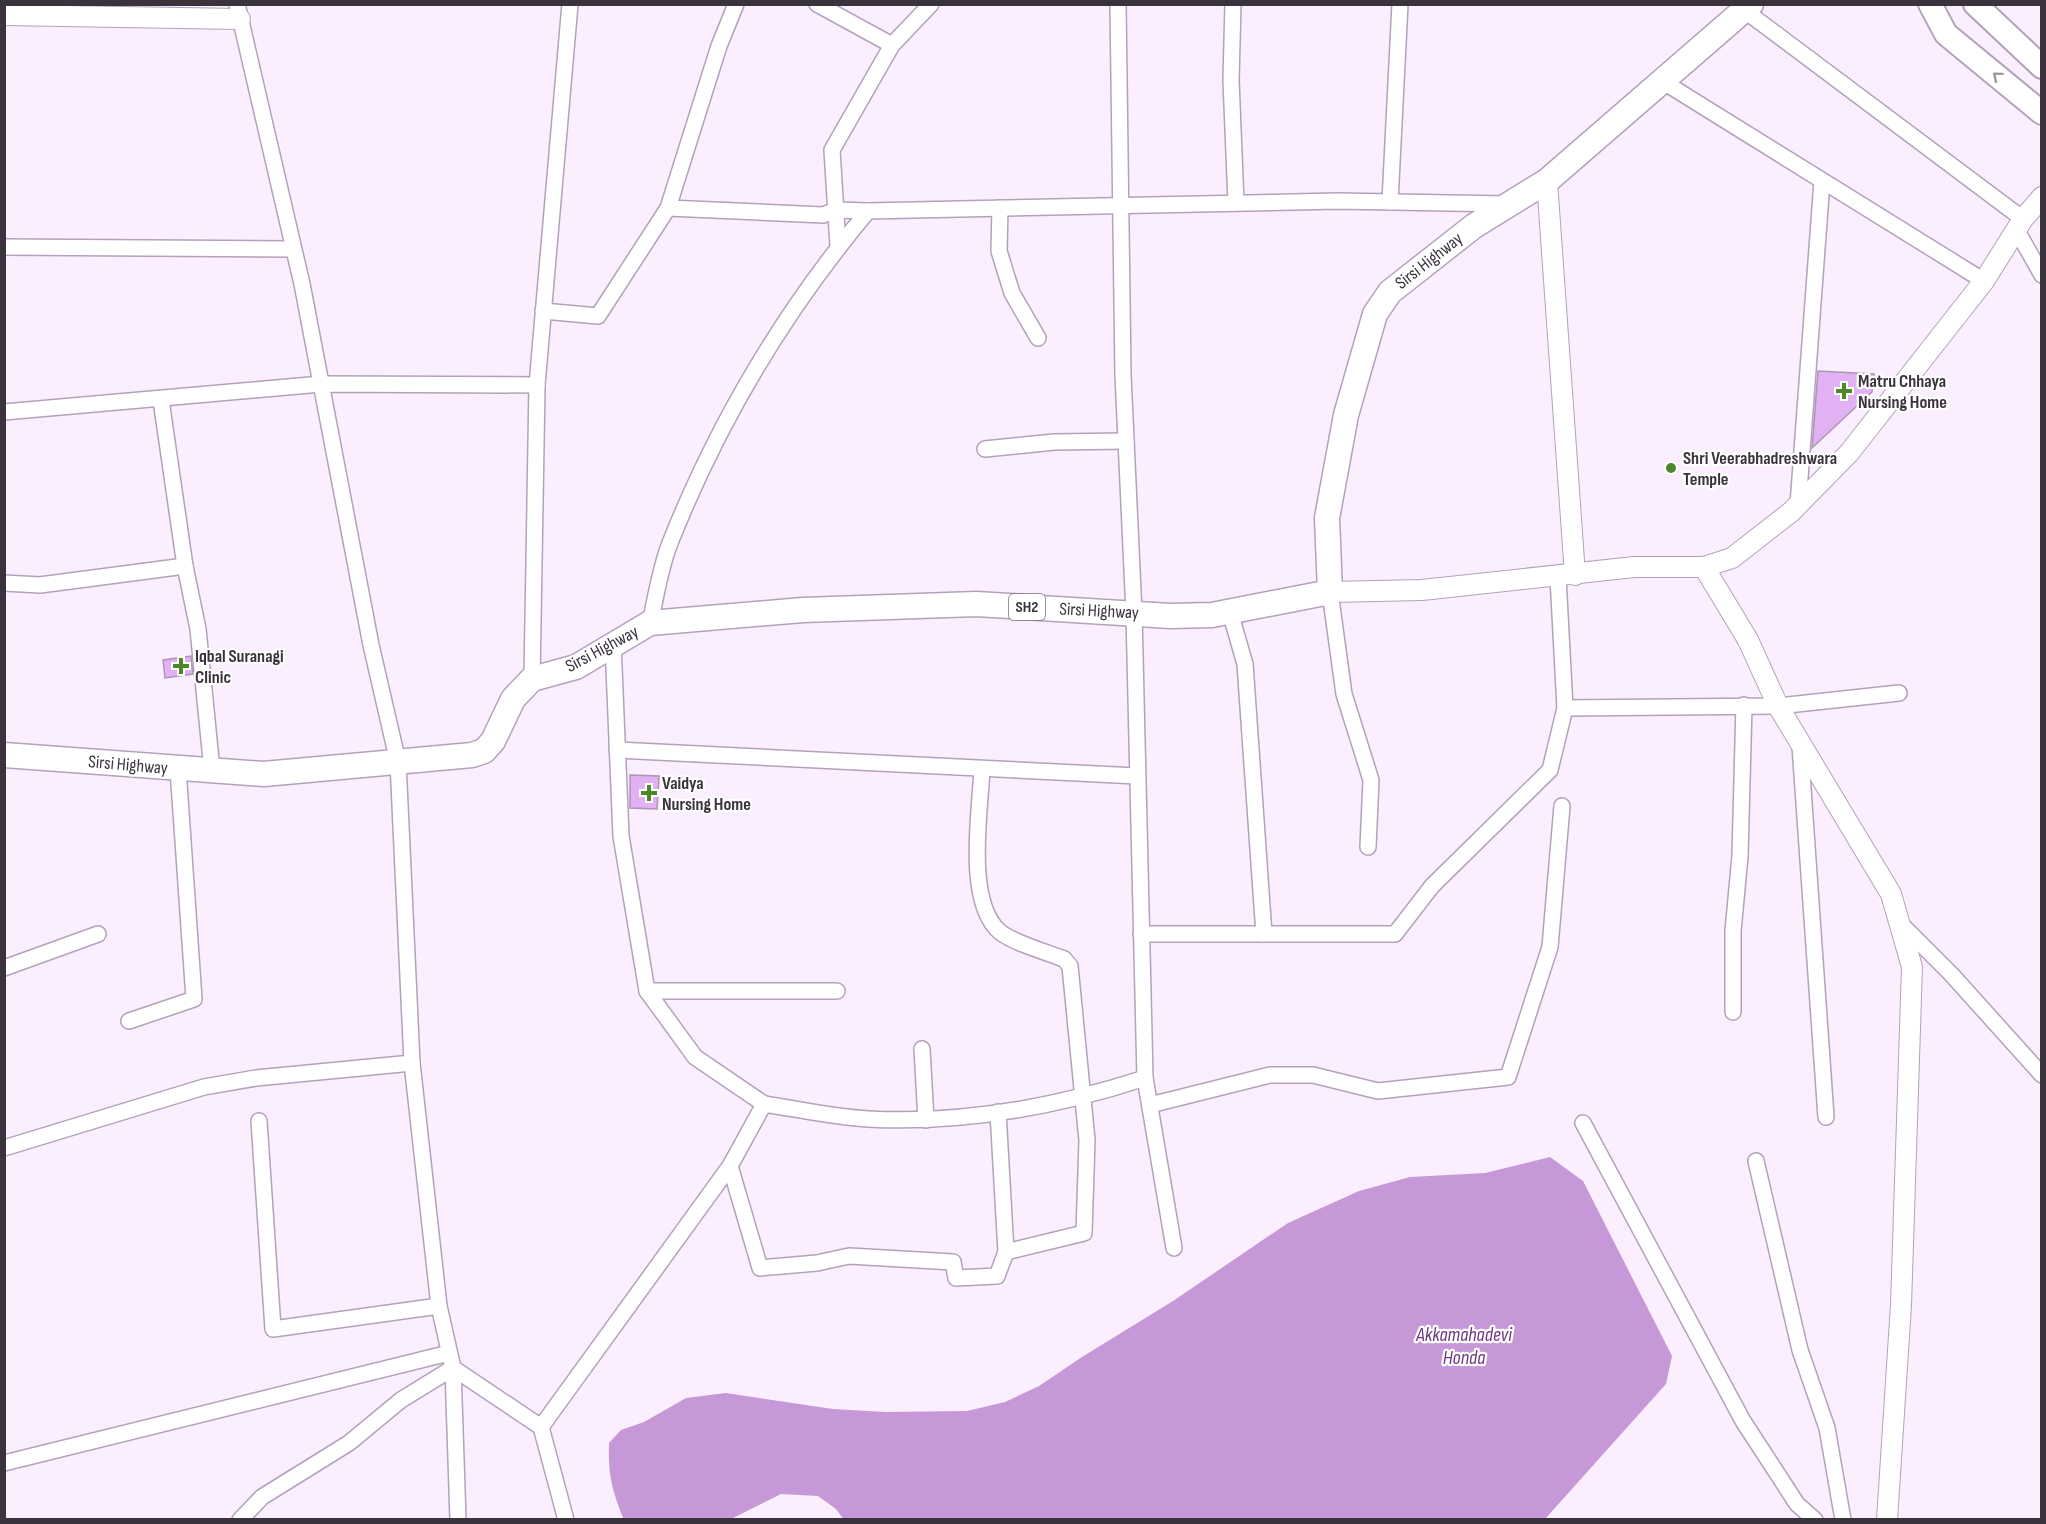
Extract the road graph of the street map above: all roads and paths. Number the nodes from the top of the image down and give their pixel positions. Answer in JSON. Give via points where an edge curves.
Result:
{"nodes":[{"id":1,"x":570,"y":4,"type":"edge"},
{"id":2,"x":736,"y":4,"type":"edge"},
{"id":3,"x":817,"y":4,"type":"edge"},
{"id":4,"x":931,"y":4,"type":"edge"},
{"id":5,"x":1118,"y":4,"type":"edge"},
{"id":6,"x":1233,"y":4,"type":"edge"},
{"id":7,"x":1400,"y":4,"type":"edge"},
{"id":8,"x":1930,"y":4,"type":"edge"},
{"id":9,"x":1975,"y":4,"type":"edge"},
{"id":10,"x":1747,"y":7,"type":"edge"},
{"id":11,"x":238,"y":12,"type":"edge"},
{"id":12,"x":4,"y":15,"type":"edge"},
{"id":13,"x":892,"y":45,"type":"junction"},
{"id":14,"x":2042,"y":67,"type":"edge"},
{"id":15,"x":1662,"y":81,"type":"junction"},
{"id":16,"x":2042,"y":113,"type":"edge"},
{"id":17,"x":1547,"y":181,"type":"junction"},
{"id":18,"x":1822,"y":181,"type":"junction"},
{"id":19,"x":2042,"y":196,"type":"edge"},
{"id":20,"x":1390,"y":202,"type":"junction"},
{"id":21,"x":1236,"y":203,"type":"junction"},
{"id":22,"x":1510,"y":204,"type":"junction"},
{"id":23,"x":1121,"y":206,"type":"junction"},
{"id":24,"x":668,"y":208,"type":"junction"},
{"id":25,"x":1000,"y":208,"type":"junction"},
{"id":26,"x":836,"y":210,"type":"junction"},
{"id":27,"x":868,"y":211,"type":"junction"},
{"id":28,"x":2019,"y":224,"type":"junction"},
{"id":29,"x":838,"y":246,"type":"junction"},
{"id":30,"x":4,"y":247,"type":"edge"},
{"id":31,"x":294,"y":249,"type":"junction"},
{"id":32,"x":2042,"y":275,"type":"edge"},
{"id":33,"x":1984,"y":281,"type":"junction"},
{"id":34,"x":543,"y":311,"type":"junction"},
{"id":35,"x":1038,"y":338,"type":"dead end"},
{"id":36,"x":321,"y":384,"type":"junction"},
{"id":37,"x":537,"y":385,"type":"junction"},
{"id":38,"x":161,"y":400,"type":"junction"},
{"id":39,"x":4,"y":412,"type":"edge"},
{"id":40,"x":1126,"y":441,"type":"junction"},
{"id":41,"x":985,"y":449,"type":"dead end"},
{"id":42,"x":1798,"y":505,"type":"junction"},
{"id":43,"x":185,"y":566,"type":"junction"},
{"id":44,"x":1704,"y":567,"type":"junction"},
{"id":45,"x":1566,"y":576,"type":"junction"},
{"id":46,"x":4,"y":583,"type":"edge"},
{"id":47,"x":1330,"y":592,"type":"junction"},
{"id":48,"x":1230,"y":612,"type":"junction"},
{"id":49,"x":1134,"y":613,"type":"junction"},
{"id":50,"x":650,"y":623,"type":"junction"},
{"id":51,"x":613,"y":643,"type":"junction"},
{"id":52,"x":532,"y":679,"type":"junction"},
{"id":53,"x":1899,"y":693,"type":"dead end"},
{"id":54,"x":1744,"y":705,"type":"junction"},
{"id":55,"x":1778,"y":706,"type":"junction"},
{"id":56,"x":1565,"y":708,"type":"junction"},
{"id":57,"x":1800,"y":743,"type":"junction"},
{"id":58,"x":617,"y":750,"type":"junction"},
{"id":59,"x":4,"y":755,"type":"edge"},
{"id":60,"x":398,"y":762,"type":"junction"},
{"id":61,"x":982,"y":768,"type":"junction"},
{"id":62,"x":178,"y":769,"type":"junction"},
{"id":63,"x":212,"y":770,"type":"junction"},
{"id":64,"x":1137,"y":776,"type":"junction"},
{"id":65,"x":1562,"y":806,"type":"dead end"},
{"id":66,"x":1368,"y":847,"type":"dead end"},
{"id":67,"x":1899,"y":922,"type":"junction"},
{"id":68,"x":98,"y":934,"type":"dead end"},
{"id":69,"x":1140,"y":934,"type":"junction"},
{"id":70,"x":1264,"y":934,"type":"junction"},
{"id":71,"x":4,"y":968,"type":"edge"},
{"id":72,"x":647,"y":991,"type":"junction"},
{"id":73,"x":837,"y":991,"type":"dead end"},
{"id":74,"x":1733,"y":1012,"type":"dead end"},
{"id":75,"x":129,"y":1021,"type":"dead end"},
{"id":76,"x":922,"y":1049,"type":"dead end"},
{"id":77,"x":412,"y":1063,"type":"junction"},
{"id":78,"x":2042,"y":1075,"type":"edge"},
{"id":79,"x":1145,"y":1078,"type":"junction"},
{"id":80,"x":1083,"y":1098,"type":"junction"},
{"id":81,"x":764,"y":1104,"type":"junction"},
{"id":82,"x":1150,"y":1106,"type":"junction"},
{"id":83,"x":998,"y":1112,"type":"junction"},
{"id":84,"x":1826,"y":1117,"type":"dead end"},
{"id":85,"x":926,"y":1120,"type":"junction"},
{"id":86,"x":259,"y":1121,"type":"dead end"},
{"id":87,"x":1583,"y":1123,"type":"dead end"},
{"id":88,"x":4,"y":1148,"type":"edge"},
{"id":89,"x":1756,"y":1161,"type":"dead end"},
{"id":90,"x":730,"y":1167,"type":"junction"},
{"id":91,"x":1174,"y":1248,"type":"dead end"},
{"id":92,"x":1006,"y":1252,"type":"junction"},
{"id":93,"x":439,"y":1306,"type":"junction"},
{"id":94,"x":449,"y":1353,"type":"junction"},
{"id":95,"x":453,"y":1368,"type":"junction"},
{"id":96,"x":541,"y":1427,"type":"junction"},
{"id":97,"x":4,"y":1463,"type":"edge"},
{"id":98,"x":240,"y":1520,"type":"edge"},
{"id":99,"x":458,"y":1520,"type":"edge"},
{"id":100,"x":566,"y":1520,"type":"edge"},
{"id":101,"x":1815,"y":1520,"type":"edge"},
{"id":102,"x":1843,"y":1520,"type":"edge"},
{"id":103,"x":1887,"y":1520,"type":"edge"}],
"edges":[{"from":1,"to":34,"type":"street"},
{"from":2,"to":24,"type":"street"},
{"from":3,"to":13,"type":"street"},
{"from":4,"to":13,"type":"street"},
{"from":5,"to":23,"type":"street"},
{"from":6,"to":21,"type":"street","via":[[1231,80]]},
{"from":7,"to":20,"type":"street"},
{"from":16,"to":8,"type":"main road","one_way":true,"via":[[1946,34]]},
{"from":9,"to":14,"type":"main road"},
{"from":10,"to":15,"type":"main road","name":"Sirsi Highway"},
{"from":10,"to":28,"type":"street"},
{"from":11,"to":12,"type":"street"},
{"from":11,"to":31,"type":"street"},
{"from":13,"to":26,"type":"street","via":[[832,150]]},
{"from":15,"to":17,"type":"main road","name":"Sirsi Highway"},
{"from":15,"to":18,"type":"street"},
{"from":17,"to":22,"type":"main road","name":"Sirsi Highway"},
{"from":17,"to":45,"type":"street"},
{"from":18,"to":33,"type":"street"},
{"from":18,"to":42,"type":"street"},
{"from":19,"to":28,"type":"street"},
{"from":20,"to":21,"type":"street"},
{"from":20,"to":22,"type":"street"},
{"from":21,"to":23,"type":"street"},
{"from":22,"to":47,"type":"main road","name":"Sirsi Highway","via":[[1474,226],[1390,292],[1376,314],[1346,415],[1327,518]]},
{"from":23,"to":25,"type":"street"},
{"from":23,"to":40,"type":"street"},
{"from":24,"to":26,"type":"street","via":[[823,215]]},
{"from":24,"to":34,"type":"street","via":[[598,316]]},
{"from":25,"to":27,"type":"street"},
{"from":25,"to":35,"type":"street","via":[[999,251],[1012,293]]},
{"from":26,"to":27,"type":"street"},
{"from":26,"to":29,"type":"street"},
{"from":27,"to":29,"type":"street"},
{"from":28,"to":32,"type":"street"},
{"from":28,"to":33,"type":"street"},
{"from":29,"to":50,"type":"street","via":[[767,348],[732,409],[669,545]]},
{"from":30,"to":31,"type":"street"},
{"from":31,"to":36,"type":"street"},
{"from":33,"to":42,"type":"street","via":[[1849,453]]},
{"from":34,"to":37,"type":"street"},
{"from":36,"to":37,"type":"street"},
{"from":36,"to":38,"type":"street"},
{"from":36,"to":60,"type":"street","via":[[371,645]]},
{"from":37,"to":52,"type":"street"},
{"from":38,"to":39,"type":"street"},
{"from":38,"to":43,"type":"street"},
{"from":40,"to":41,"type":"street","via":[[1054,442]]},
{"from":40,"to":49,"type":"street"},
{"from":42,"to":44,"type":"street","via":[[1732,558]]},
{"from":43,"to":46,"type":"street","via":[[40,585]]},
{"from":43,"to":63,"type":"street","via":[[198,629]]},
{"from":44,"to":45,"type":"street","via":[[1634,567]]},
{"from":44,"to":55,"type":"street","via":[[1749,640]]},
{"from":45,"to":47,"type":"street","via":[[1422,591]]},
{"from":45,"to":56,"type":"street"},
{"from":47,"to":48,"type":"main road","name":"Sirsi Highway","number":"SH2"},
{"from":47,"to":66,"type":"street","via":[[1344,694],[1371,780]]},
{"from":48,"to":49,"type":"main road","name":"Sirsi Highway","number":"SH2","via":[[1170,616]]},
{"from":48,"to":70,"type":"street","via":[[1246,674]]},
{"from":49,"to":50,"type":"main road","name":"Sirsi Highway","number":"SH2","via":[[976,604],[803,610]]},
{"from":49,"to":64,"type":"street"},
{"from":50,"to":51,"type":"main road","name":"Sirsi Highway","number":"SH2"},
{"from":51,"to":52,"type":"main road","name":"Sirsi Highway","number":"SH2","via":[[576,667]]},
{"from":51,"to":58,"type":"street"},
{"from":52,"to":60,"type":"main road","name":"Sirsi Highway","via":[[513,699],[484,751]]},
{"from":53,"to":55,"type":"street"},
{"from":54,"to":55,"type":"street"},
{"from":54,"to":56,"type":"street"},
{"from":54,"to":74,"type":"street"},
{"from":55,"to":57,"type":"street"},
{"from":56,"to":70,"type":"street","via":[[1550,770],[1432,886],[1395,934]]},
{"from":57,"to":67,"type":"street","via":[[1891,894]]},
{"from":57,"to":84,"type":"street"},
{"from":58,"to":61,"type":"street"},
{"from":58,"to":72,"type":"street","via":[[621,836]]},
{"from":59,"to":62,"type":"main road","name":"Sirsi Highway"},
{"from":60,"to":63,"type":"main road","name":"Sirsi Highway","via":[[264,774]]},
{"from":60,"to":77,"type":"street"},
{"from":61,"to":64,"type":"street"},
{"from":61,"to":80,"type":"street","via":[[977,885],[987,918],[1002,933],[1064,959],[1070,966]]},
{"from":62,"to":63,"type":"main road","name":"Sirsi Highway"},
{"from":62,"to":75,"type":"street","via":[[194,999]]},
{"from":64,"to":69,"type":"street"},
{"from":65,"to":82,"type":"street","via":[[1550,947],[1508,1077],[1378,1091],[1313,1075],[1270,1075]]},
{"from":67,"to":78,"type":"street"},
{"from":67,"to":103,"type":"street","via":[[1912,967],[1901,1305]]},
{"from":68,"to":71,"type":"street"},
{"from":69,"to":70,"type":"street"},
{"from":69,"to":79,"type":"street"},
{"from":72,"to":73,"type":"street"},
{"from":72,"to":81,"type":"street","via":[[695,1057]]},
{"from":76,"to":85,"type":"street"},
{"from":77,"to":88,"type":"street","via":[[204,1087]]},
{"from":77,"to":93,"type":"street"},
{"from":79,"to":80,"type":"street"},
{"from":79,"to":82,"type":"street"},
{"from":80,"to":83,"type":"street"},
{"from":80,"to":92,"type":"street","via":[[1087,1140],[1084,1233]]},
{"from":81,"to":85,"type":"street","via":[[865,1119]]},
{"from":81,"to":90,"type":"street"},
{"from":82,"to":91,"type":"street"},
{"from":83,"to":85,"type":"street"},
{"from":83,"to":92,"type":"street"},
{"from":86,"to":93,"type":"street","via":[[273,1329]]},
{"from":87,"to":101,"type":"street","via":[[1743,1421],[1797,1504]]},
{"from":89,"to":102,"type":"street","via":[[1800,1350],[1827,1428]]},
{"from":90,"to":92,"type":"street","via":[[760,1268],[849,1256],[953,1262],[956,1278],[997,1276]]},
{"from":90,"to":96,"type":"street"},
{"from":93,"to":94,"type":"street"},
{"from":94,"to":95,"type":"street"},
{"from":94,"to":97,"type":"street"},
{"from":95,"to":96,"type":"street"},
{"from":95,"to":98,"type":"street","via":[[401,1401],[349,1443],[262,1497]]},
{"from":95,"to":99,"type":"street"},
{"from":96,"to":100,"type":"street"}]}
